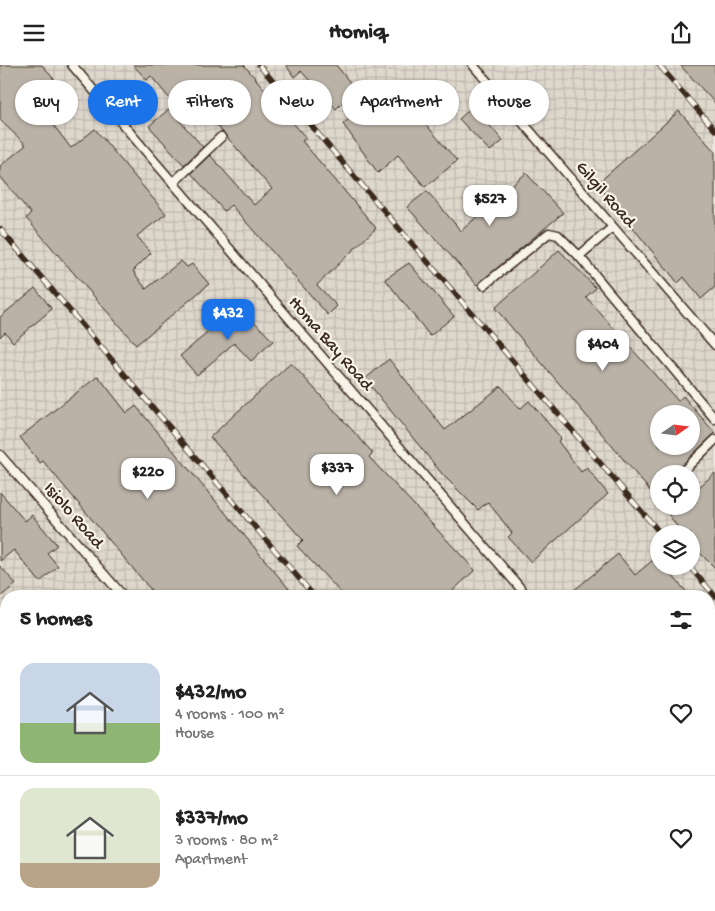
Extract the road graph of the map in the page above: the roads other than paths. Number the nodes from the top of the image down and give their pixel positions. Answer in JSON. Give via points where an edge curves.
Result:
{"nodes":[{"id":1,"x":72,"y":65,"type":"edge"},
{"id":2,"x":473,"y":65,"type":"edge"},
{"id":3,"x":221,"y":137,"type":"dead end"},
{"id":4,"x":173,"y":183,"type":"junction"},
{"id":5,"x":613,"y":227,"type":"junction"},
{"id":6,"x":579,"y":256,"type":"junction"},
{"id":7,"x":484,"y":285,"type":"dead end"},
{"id":8,"x":715,"y":345,"type":"edge"},
{"id":9,"x":715,"y":419,"type":"edge"},
{"id":10,"x":715,"y":440,"type":"edge"},
{"id":11,"x":0,"y":455,"type":"edge"},
{"id":12,"x":689,"y":465,"type":"edge"},
{"id":13,"x":118,"y":590,"type":"edge"},
{"id":14,"x":522,"y":590,"type":"edge"}],
"edges":[{"from":1,"to":4,"type":"lane","name":"Homa Bay Road"},
{"from":2,"to":5,"type":"lane","name":"Gilgil Road"},
{"from":3,"to":4,"type":"lane"},
{"from":4,"to":14,"type":"lane","name":"Homa Bay Road"},
{"from":5,"to":6,"type":"lane"},
{"from":5,"to":8,"type":"lane","name":"Gilgil Road"},
{"from":6,"to":7,"type":"lane","via":[[558,235],[549,233]]},
{"from":6,"to":9,"type":"lane"},
{"from":10,"to":12,"type":"lane"},
{"from":11,"to":13,"type":"lane","name":"Isiolo Road"}]}
